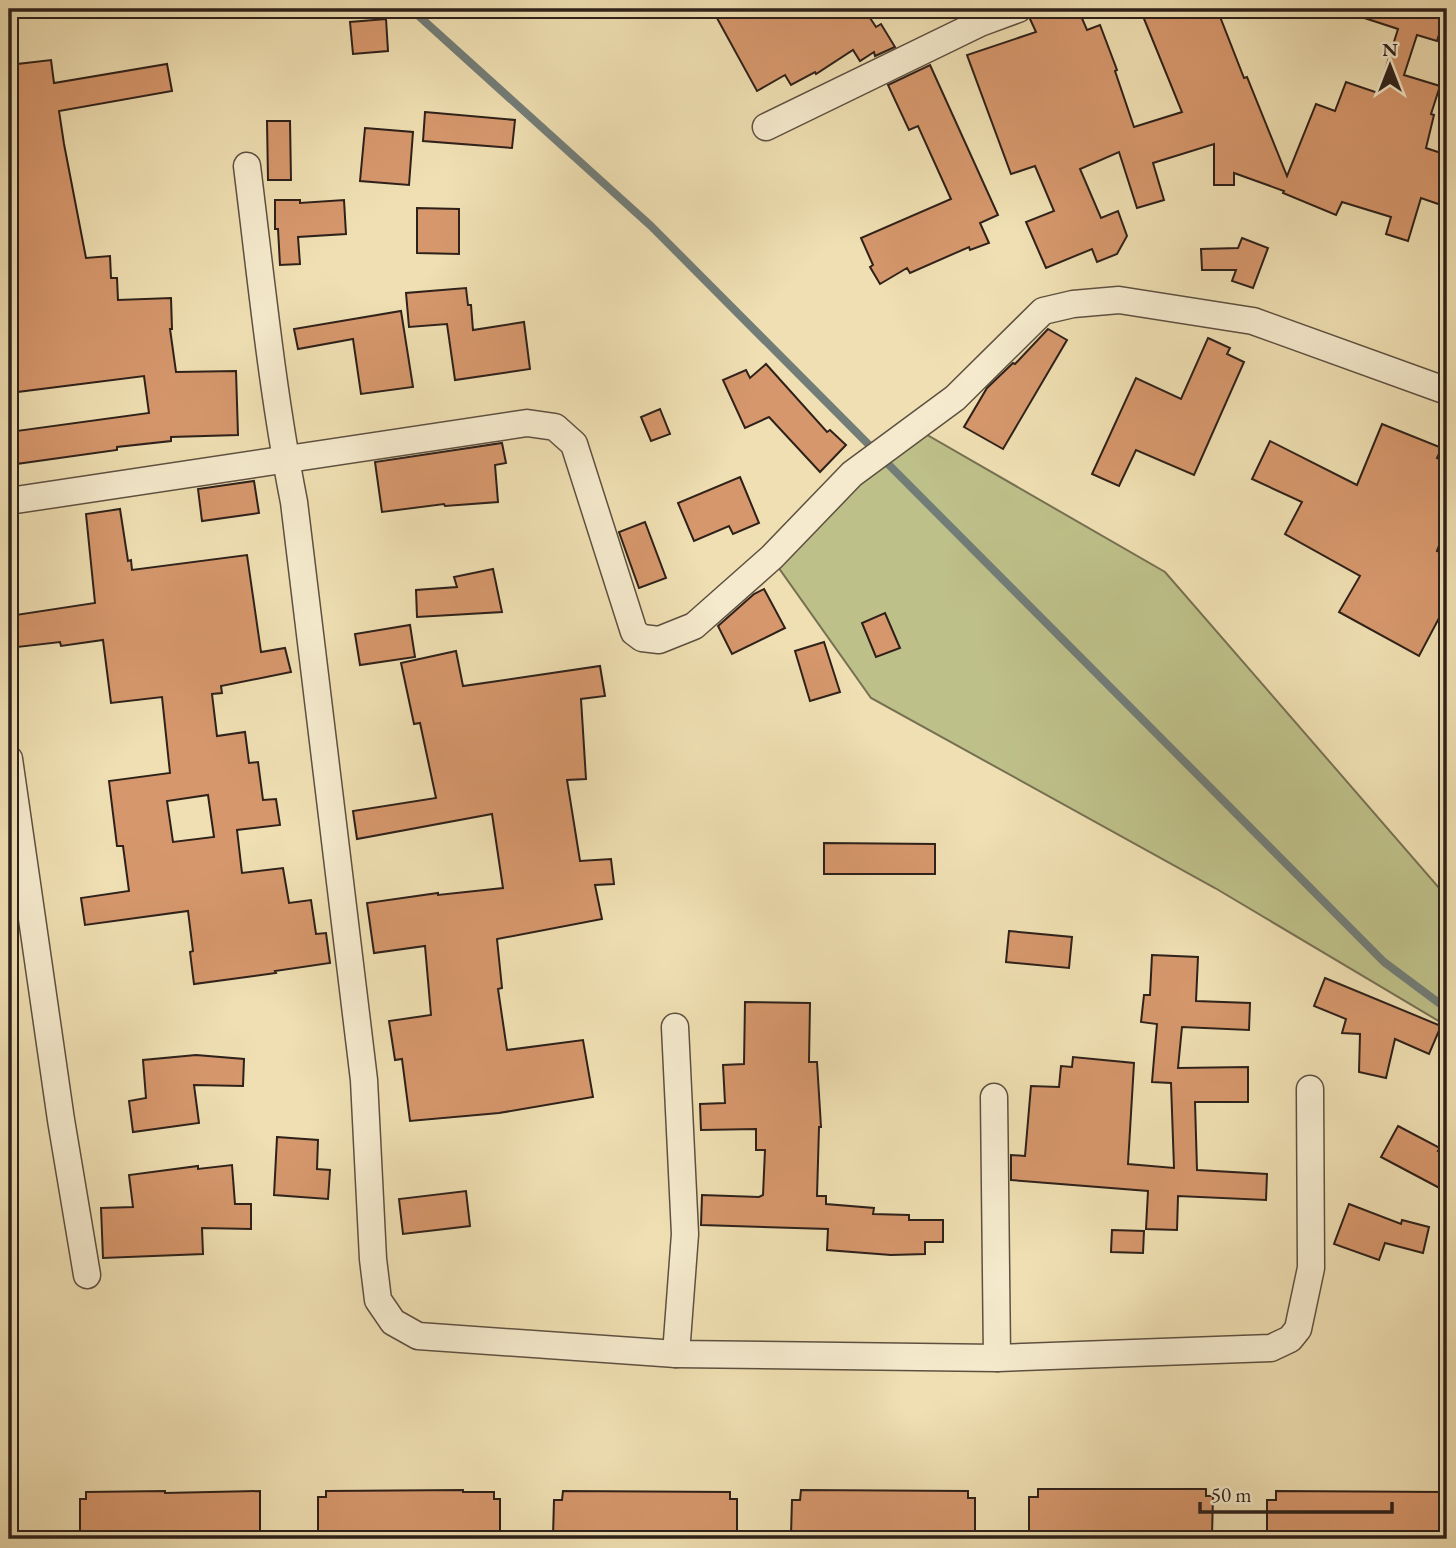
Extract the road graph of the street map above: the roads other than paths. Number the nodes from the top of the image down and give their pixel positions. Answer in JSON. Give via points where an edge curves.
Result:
{"nodes":[{"id":1,"x":1018,"y":9,"type":"edge"},
{"id":2,"x":766,"y":127,"type":"dead end"},
{"id":3,"x":247,"y":166,"type":"dead end"},
{"id":4,"x":1447,"y":391,"type":"edge"},
{"id":5,"x":286,"y":459,"type":"junction"},
{"id":6,"x":9,"y":501,"type":"edge"},
{"id":7,"x":9,"y":759,"type":"edge"},
{"id":8,"x":675,"y":1027,"type":"dead end"},
{"id":9,"x":1310,"y":1089,"type":"dead end"},
{"id":10,"x":994,"y":1097,"type":"dead end"},
{"id":11,"x":87,"y":1275,"type":"dead end"},
{"id":12,"x":676,"y":1354,"type":"junction"},
{"id":13,"x":997,"y":1358,"type":"junction"}],
"edges":[{"from":1,"to":2,"type":"street"},
{"from":3,"to":5,"type":"street"},
{"from":4,"to":5,"type":"street","via":[[1254,321],[1119,300],[1043,311],[955,398],[852,474],[772,557],[694,626],[659,640],[634,632],[574,444],[555,427],[527,423]]},
{"from":5,"to":6,"type":"street"},
{"from":5,"to":12,"type":"street","via":[[364,1080],[378,1300],[393,1322],[418,1336]]},
{"from":7,"to":11,"type":"street"},
{"from":8,"to":12,"type":"street","via":[[685,1234]]},
{"from":9,"to":13,"type":"street","via":[[1311,1268],[1298,1329],[1290,1339],[1271,1348]]},
{"from":10,"to":13,"type":"street"},
{"from":12,"to":13,"type":"street"}]}
